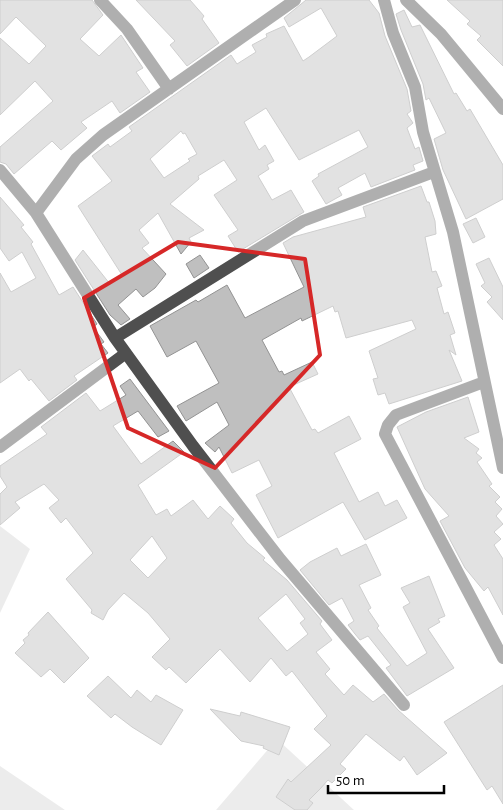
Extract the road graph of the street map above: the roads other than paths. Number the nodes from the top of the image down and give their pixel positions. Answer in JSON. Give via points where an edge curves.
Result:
{"nodes":[{"id":1,"x":100,"y":0,"type":"edge"},
{"id":2,"x":295,"y":0,"type":"edge"},
{"id":3,"x":384,"y":0,"type":"edge"},
{"id":4,"x":406,"y":0,"type":"edge"},
{"id":5,"x":170,"y":89,"type":"junction"},
{"id":6,"x":503,"y":109,"type":"edge"},
{"id":7,"x":0,"y":170,"type":"edge"},
{"id":8,"x":434,"y":172,"type":"junction"},
{"id":9,"x":36,"y":213,"type":"junction"},
{"id":10,"x":115,"y":338,"type":"junction"},
{"id":11,"x":126,"y":353,"type":"junction"},
{"id":12,"x":484,"y":382,"type":"junction"},
{"id":13,"x":0,"y":447,"type":"edge"},
{"id":14,"x":503,"y":468,"type":"edge"},
{"id":15,"x":503,"y":658,"type":"edge"},
{"id":16,"x":404,"y":706,"type":"dead end"}],
"edges":[{"from":1,"to":5,"type":"street","via":[[127,29]]},
{"from":2,"to":5,"type":"street"},
{"from":3,"to":8,"type":"street","via":[[393,33],[415,87]]},
{"from":4,"to":6,"type":"street","via":[[441,34]]},
{"from":5,"to":9,"type":"street","via":[[103,135],[76,159]]},
{"from":7,"to":9,"type":"street"},
{"from":8,"to":10,"type":"street","via":[[303,221]]},
{"from":8,"to":12,"type":"street","via":[[452,232]]},
{"from":9,"to":10,"type":"street"},
{"from":10,"to":11,"type":"street"},
{"from":11,"to":13,"type":"street"},
{"from":11,"to":16,"type":"street","via":[[280,559]]},
{"from":12,"to":14,"type":"street"},
{"from":12,"to":15,"type":"street","via":[[396,415],[388,424],[386,434]]}]}
